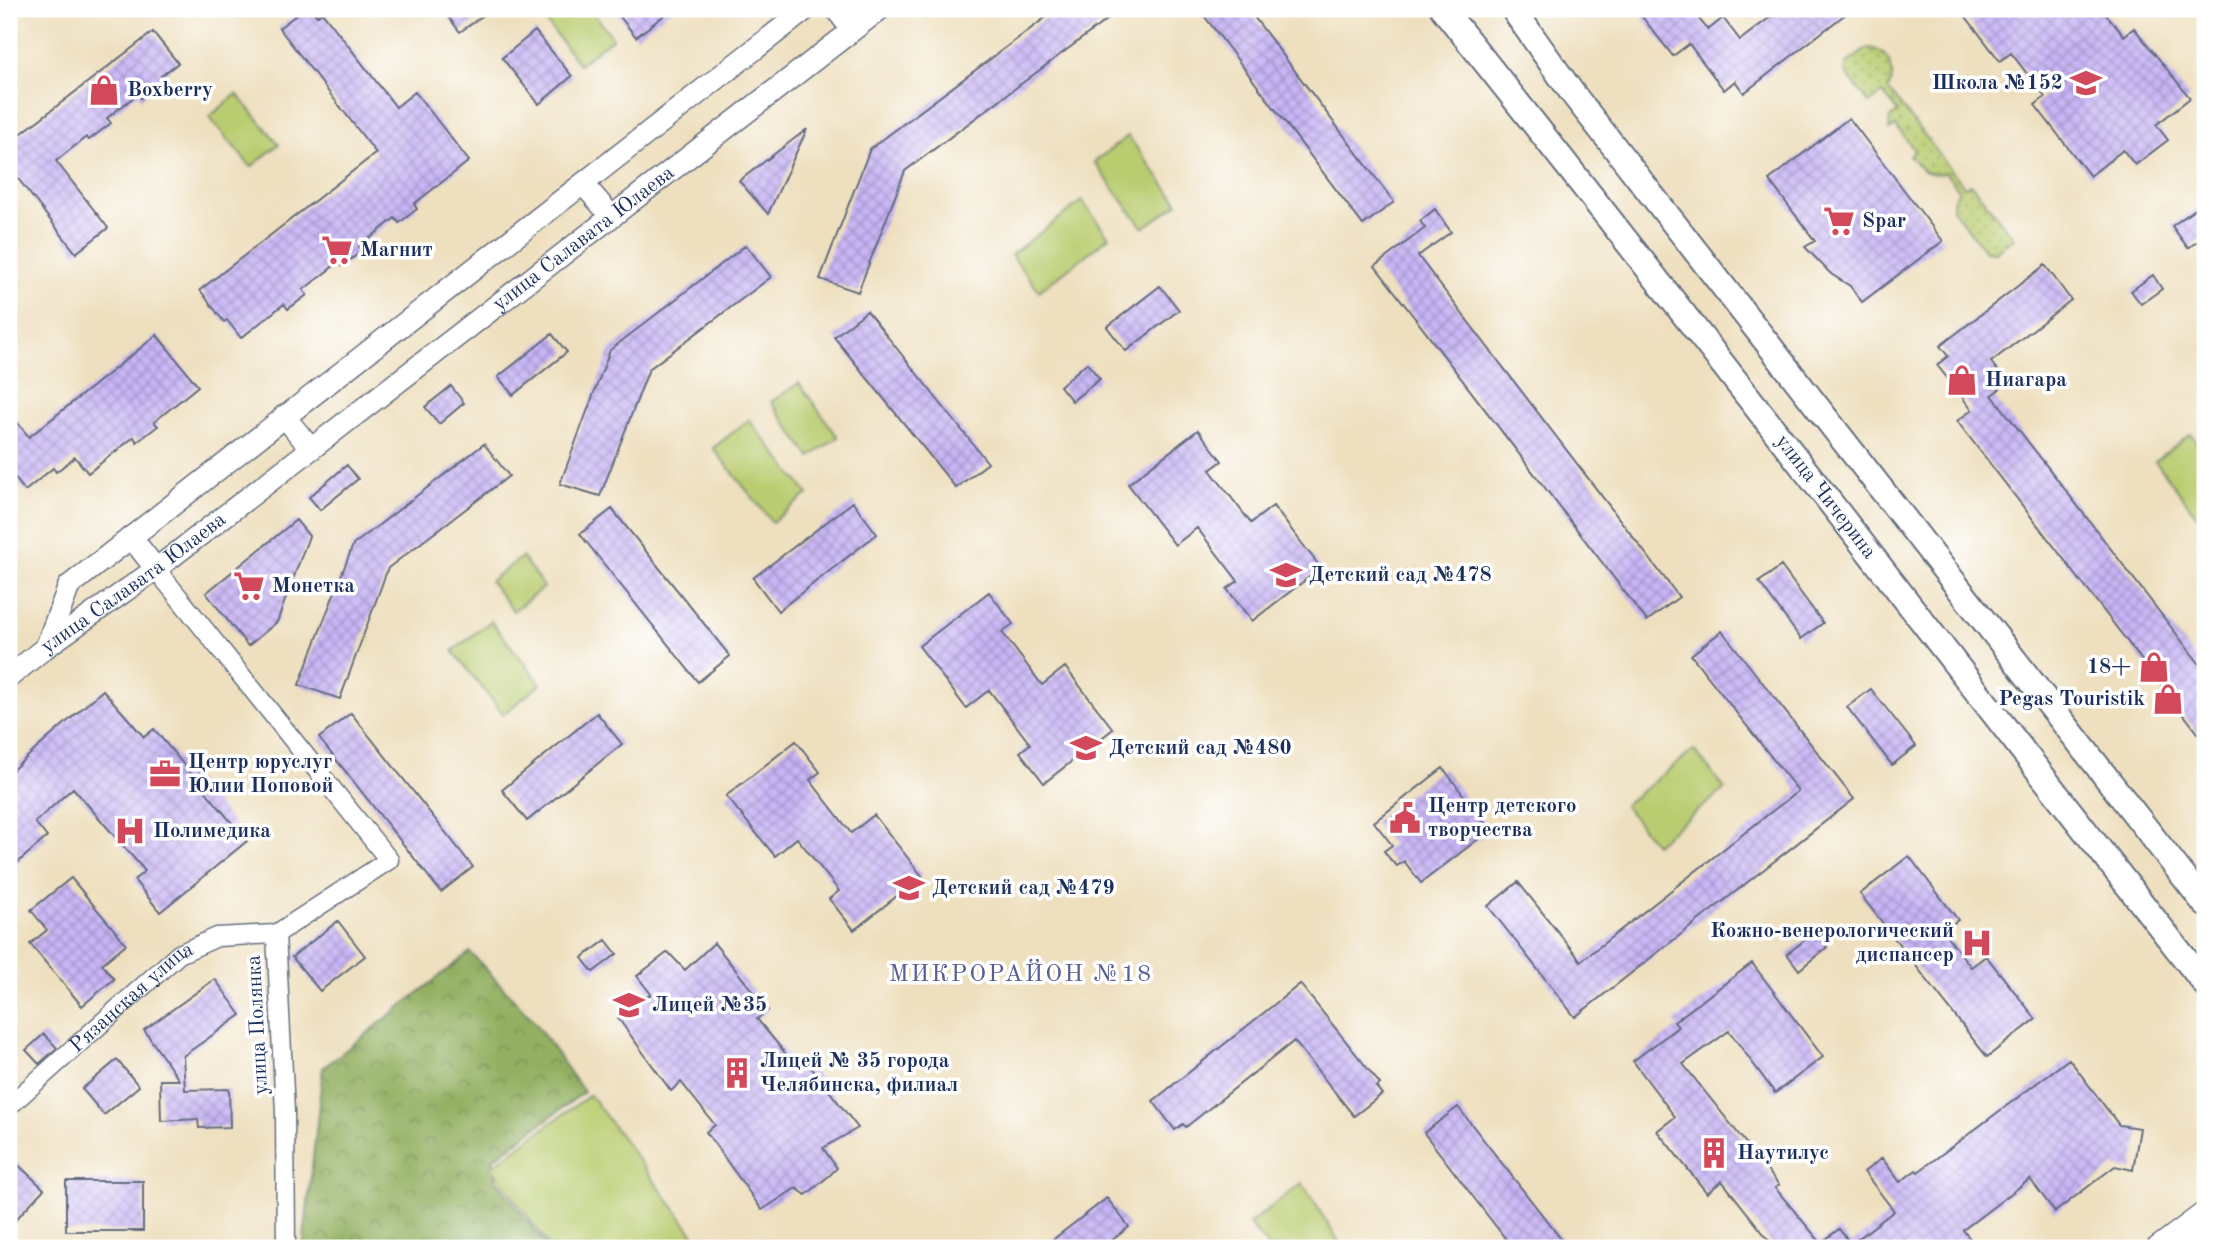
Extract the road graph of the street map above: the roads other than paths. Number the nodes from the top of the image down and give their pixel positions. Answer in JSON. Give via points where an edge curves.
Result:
{"nodes":[{"id":1,"x":806,"y":9,"type":"edge"},
{"id":2,"x":836,"y":9,"type":"edge"},
{"id":3,"x":880,"y":9,"type":"edge"},
{"id":4,"x":1443,"y":9,"type":"edge"},
{"id":5,"x":1513,"y":9,"type":"edge"},
{"id":6,"x":852,"y":30,"type":"junction"},
{"id":7,"x":584,"y":185,"type":"junction"},
{"id":8,"x":612,"y":217,"type":"junction"},
{"id":9,"x":284,"y":416,"type":"junction"},
{"id":10,"x":311,"y":449,"type":"junction"},
{"id":11,"x":131,"y":537,"type":"junction"},
{"id":12,"x":156,"y":569,"type":"junction"},
{"id":13,"x":46,"y":647,"type":"junction"},
{"id":14,"x":9,"y":677,"type":"edge"},
{"id":15,"x":2205,"y":904,"type":"edge"},
{"id":16,"x":276,"y":934,"type":"junction"},
{"id":17,"x":2205,"y":985,"type":"edge"},
{"id":18,"x":9,"y":1107,"type":"edge"},
{"id":19,"x":2205,"y":1212,"type":"edge"},
{"id":20,"x":2205,"y":1242,"type":"edge"},
{"id":21,"x":2164,"y":1243,"type":"edge"},
{"id":22,"x":286,"y":1248,"type":"edge"}],
"edges":[{"from":1,"to":7,"type":"street","name":"улица Салавата Юлаева"},
{"from":2,"to":6,"type":"street"},
{"from":3,"to":6,"type":"street","name":"улица Салавата Юлаева"},
{"from":4,"to":17,"type":"main road","name":"улица Чичерина"},
{"from":5,"to":15,"type":"main road","via":[[1581,104]]},
{"from":6,"to":8,"type":"street","name":"улица Салавата Юлаева"},
{"from":7,"to":8,"type":"street"},
{"from":7,"to":9,"type":"street","name":"улица Салавата Юлаева"},
{"from":8,"to":10,"type":"street","name":"улица Салавата Юлаева"},
{"from":9,"to":10,"type":"street"},
{"from":9,"to":11,"type":"street","name":"улица Салавата Юлаева"},
{"from":10,"to":12,"type":"street","name":"улица Салавата Юлаева"},
{"from":11,"to":12,"type":"street"},
{"from":11,"to":13,"type":"street","name":"улица Салавата Юлаева","via":[[69,586]]},
{"from":12,"to":13,"type":"street","name":"улица Салавата Юлаева"},
{"from":12,"to":16,"type":"street","name":"улица Полянка","via":[[389,860]]},
{"from":13,"to":14,"type":"street"},
{"from":16,"to":18,"type":"street","name":"Рязанская улица","via":[[217,937],[179,954]]},
{"from":16,"to":22,"type":"street","name":"улица Полянка"},
{"from":19,"to":21,"type":"street"},
{"from":20,"to":21,"type":"street","via":[[2189,1234]]}]}
